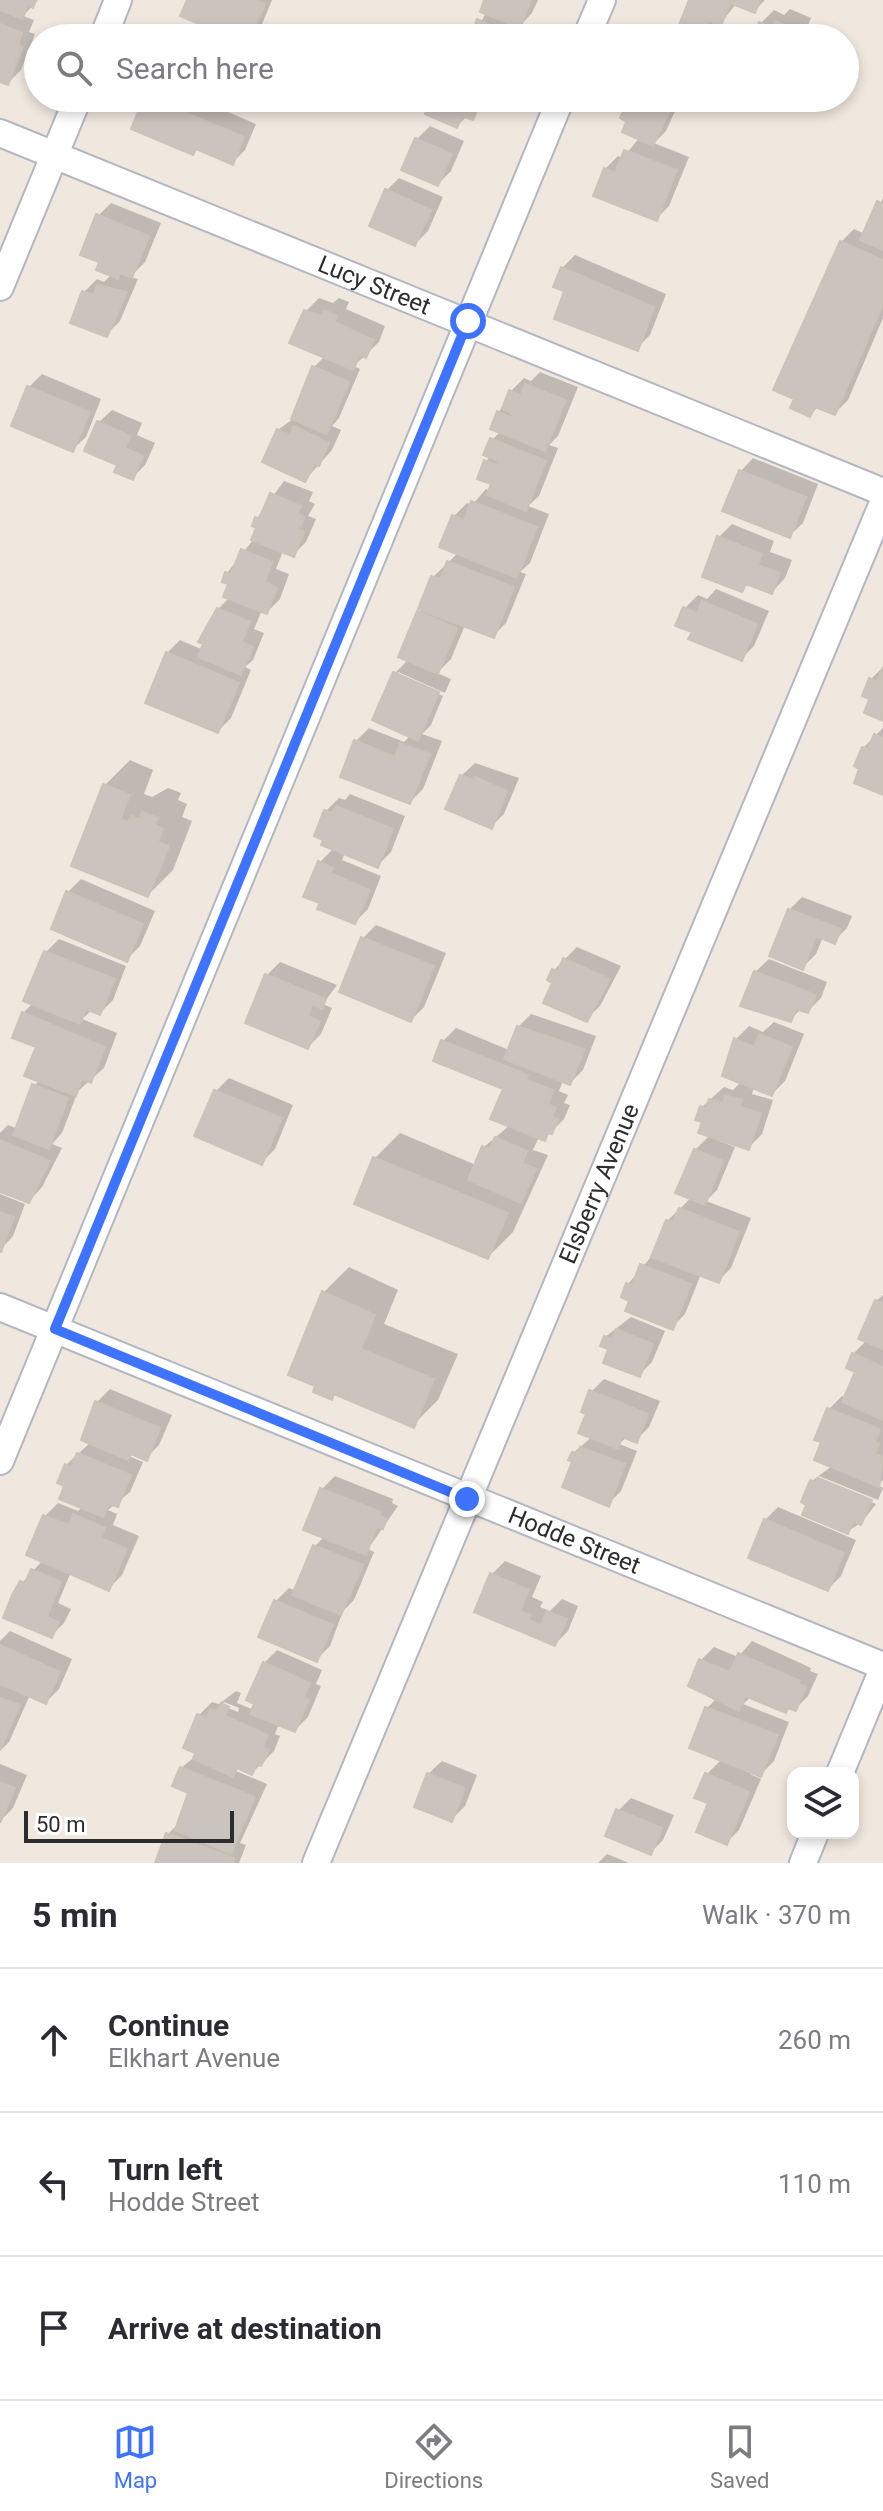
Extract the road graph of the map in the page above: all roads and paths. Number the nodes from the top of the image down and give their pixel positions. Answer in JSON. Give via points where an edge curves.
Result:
{"nodes":[{"id":1,"x":118,"y":0,"type":"edge"},
{"id":2,"x":602,"y":0,"type":"edge"},
{"id":3,"x":109,"y":24,"type":"edge"},
{"id":4,"x":592,"y":24,"type":"edge"},
{"id":5,"x":72,"y":112,"type":"edge"},
{"id":6,"x":555,"y":112,"type":"edge"},
{"id":7,"x":0,"y":133,"type":"edge"},
{"id":8,"x":55,"y":155,"type":"junction"},
{"id":9,"x":0,"y":287,"type":"edge"},
{"id":10,"x":468,"y":321,"type":"junction"},
{"id":11,"x":883,"y":492,"type":"edge"},
{"id":12,"x":883,"y":503,"type":"edge"},
{"id":13,"x":0,"y":1307,"type":"edge"},
{"id":14,"x":55,"y":1329,"type":"junction"},
{"id":15,"x":0,"y":1461,"type":"edge"},
{"id":16,"x":467,"y":1499,"type":"junction"},
{"id":17,"x":883,"y":1668,"type":"edge"},
{"id":18,"x":842,"y":1767,"type":"edge"},
{"id":19,"x":813,"y":1839,"type":"edge"},
{"id":20,"x":316,"y":1863,"type":"edge"},
{"id":21,"x":803,"y":1863,"type":"edge"}],
"edges":[{"from":1,"to":3,"type":"street"},
{"from":2,"to":4,"type":"street"},
{"from":5,"to":8,"type":"street"},
{"from":6,"to":10,"type":"street"},
{"from":7,"to":8,"type":"street","name":"Lucy Street"},
{"from":8,"to":9,"type":"street"},
{"from":8,"to":10,"type":"street","name":"Lucy Street"},
{"from":10,"to":11,"type":"street","name":"Lucy Street"},
{"from":10,"to":14,"type":"street"},
{"from":12,"to":16,"type":"street","name":"Elsberry Avenue"},
{"from":13,"to":14,"type":"street","name":"Hodde Street"},
{"from":14,"to":15,"type":"street"},
{"from":14,"to":16,"type":"street","name":"Hodde Street"},
{"from":16,"to":17,"type":"street","name":"Hodde Street"},
{"from":16,"to":20,"type":"street","name":"Elsberry Avenue"},
{"from":17,"to":18,"type":"street"},
{"from":19,"to":21,"type":"street"}]}
